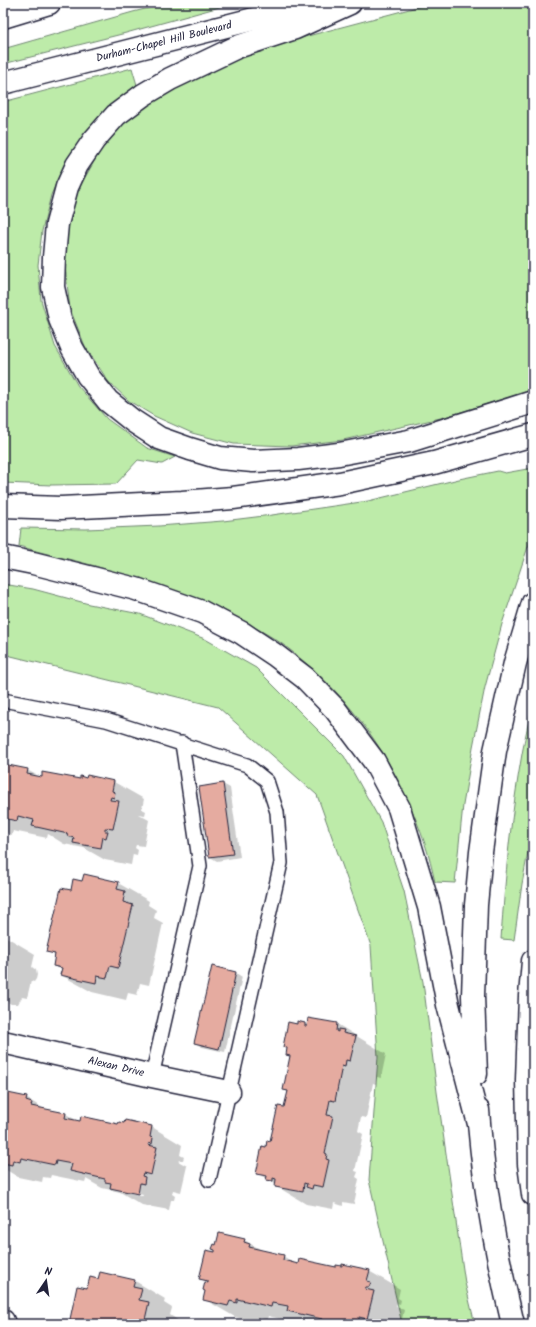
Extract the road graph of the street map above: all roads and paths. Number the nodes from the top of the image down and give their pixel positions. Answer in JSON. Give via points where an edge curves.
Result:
{"nodes":[{"id":1,"x":56,"y":3,"type":"edge"},
{"id":2,"x":326,"y":3,"type":"edge"},
{"id":3,"x":350,"y":3,"type":"edge"},
{"id":4,"x":39,"y":6,"type":"edge"},
{"id":5,"x":3,"y":17,"type":"edge"},
{"id":6,"x":3,"y":83,"type":"edge"},
{"id":7,"x":533,"y":402,"type":"edge"},
{"id":8,"x":533,"y":435,"type":"edge"},
{"id":9,"x":3,"y":506,"type":"edge"},
{"id":10,"x":3,"y":557,"type":"edge"},
{"id":11,"x":533,"y":603,"type":"edge"},
{"id":12,"x":3,"y":700,"type":"edge"},
{"id":13,"x":182,"y":743,"type":"junction"},
{"id":14,"x":533,"y":960,"type":"edge"},
{"id":15,"x":3,"y":1042,"type":"edge"},
{"id":16,"x":152,"y":1076,"type":"junction"},
{"id":17,"x":229,"y":1092,"type":"junction"},
{"id":18,"x":479,"y":1124,"type":"junction"},
{"id":19,"x":209,"y":1180,"type":"dead end"},
{"id":20,"x":533,"y":1194,"type":"edge"},
{"id":21,"x":3,"y":1321,"type":"edge"},
{"id":22,"x":4,"y":1324,"type":"edge"},
{"id":23,"x":513,"y":1324,"type":"edge"}],
"edges":[{"from":1,"to":4,"type":"main road"},
{"from":2,"to":6,"type":"main road","name":"Durham-Chapel Hill Boulevard","via":[[292,9]]},
{"from":3,"to":7,"type":"main road","via":[[295,28],[237,47],[170,79],[116,115],[94,140],[66,187],[57,224],[53,287],[60,318],[72,348],[88,376],[108,401],[133,421],[159,438],[220,458],[253,461],[298,459],[401,443]]},
{"from":4,"to":5,"type":"main road"},
{"from":8,"to":9,"type":"main road","via":[[434,462],[347,481],[233,498],[61,508]]},
{"from":10,"to":18,"type":"main road","via":[[136,589],[202,612],[242,633],[275,655],[305,678],[335,708],[374,762],[399,808],[429,907],[448,1005]]},
{"from":11,"to":18,"type":"main road","via":[[496,751],[481,852],[476,905],[473,996]]},
{"from":12,"to":13,"type":"lane","via":[[106,720]]},
{"from":13,"to":16,"type":"lane","via":[[200,866]]},
{"from":13,"to":17,"type":"lane","via":[[247,765],[267,781],[277,812],[281,863]]},
{"from":14,"to":20,"type":"main road","via":[[527,1080],[529,1164]]},
{"from":15,"to":16,"type":"main road","name":"Alexan Drive"},
{"from":16,"to":17,"type":"main road","name":"Alexan Drive"},
{"from":17,"to":19,"type":"lane"},
{"from":18,"to":23,"type":"main road","via":[[488,1199]]},
{"from":21,"to":22,"type":"main road"}]}
